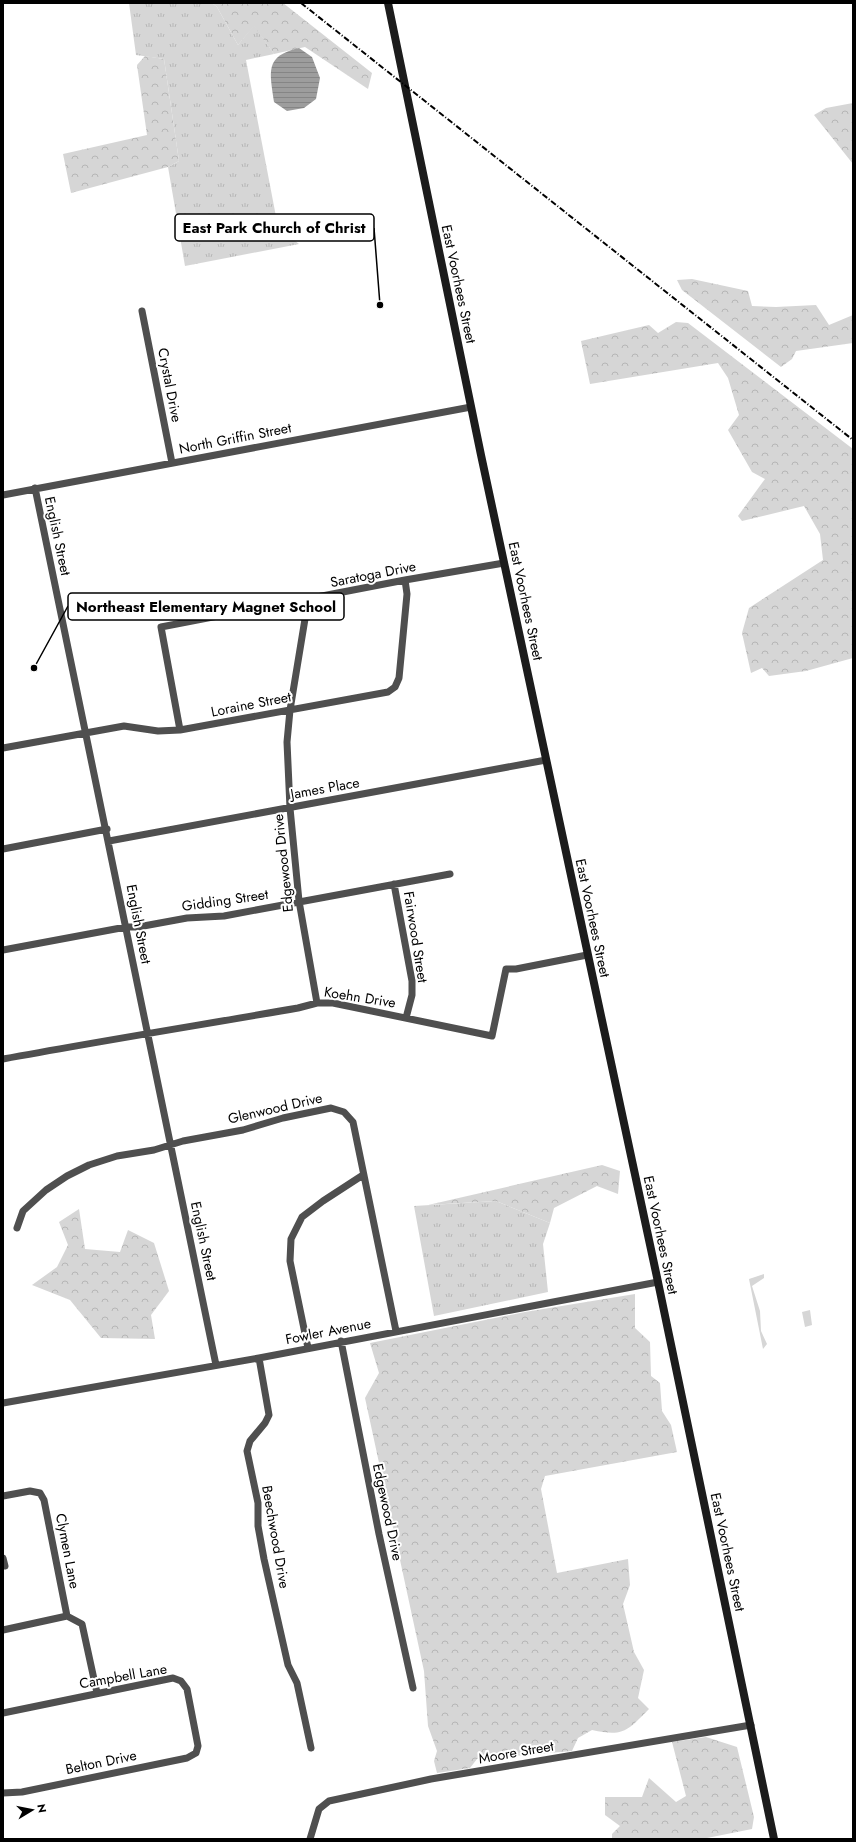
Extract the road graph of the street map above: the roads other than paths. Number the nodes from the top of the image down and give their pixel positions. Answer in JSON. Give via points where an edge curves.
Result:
{"nodes":[{"id":1,"x":388,"y":3,"type":"edge"},
{"id":2,"x":142,"y":311,"type":"dead end"},
{"id":3,"x":471,"y":407,"type":"junction"},
{"id":4,"x":172,"y":463,"type":"junction"},
{"id":5,"x":35,"y":488,"type":"junction"},
{"id":6,"x":3,"y":495,"type":"edge"},
{"id":7,"x":504,"y":563,"type":"junction"},
{"id":8,"x":405,"y":580,"type":"junction"},
{"id":9,"x":302,"y":601,"type":"junction"},
{"id":10,"x":290,"y":710,"type":"junction"},
{"id":11,"x":180,"y":730,"type":"junction"},
{"id":12,"x":86,"y":733,"type":"junction"},
{"id":13,"x":3,"y":748,"type":"edge"},
{"id":14,"x":546,"y":760,"type":"junction"},
{"id":15,"x":290,"y":808,"type":"junction"},
{"id":16,"x":106,"y":829,"type":"junction"},
{"id":17,"x":109,"y":841,"type":"junction"},
{"id":18,"x":3,"y":849,"type":"edge"},
{"id":19,"x":450,"y":874,"type":"dead end"},
{"id":20,"x":394,"y":884,"type":"junction"},
{"id":21,"x":299,"y":901,"type":"junction"},
{"id":22,"x":126,"y":927,"type":"junction"},
{"id":23,"x":3,"y":950,"type":"edge"},
{"id":24,"x":588,"y":955,"type":"junction"},
{"id":25,"x":317,"y":1003,"type":"junction"},
{"id":26,"x":406,"y":1018,"type":"junction"},
{"id":27,"x":148,"y":1034,"type":"junction"},
{"id":28,"x":3,"y":1060,"type":"edge"},
{"id":29,"x":171,"y":1144,"type":"junction"},
{"id":30,"x":363,"y":1175,"type":"junction"},
{"id":31,"x":17,"y":1228,"type":"dead end"},
{"id":32,"x":658,"y":1282,"type":"junction"},
{"id":33,"x":396,"y":1331,"type":"junction"},
{"id":34,"x":341,"y":1341,"type":"junction"},
{"id":35,"x":308,"y":1348,"type":"junction"},
{"id":36,"x":259,"y":1358,"type":"junction"},
{"id":37,"x":216,"y":1365,"type":"junction"},
{"id":38,"x":3,"y":1404,"type":"edge"},
{"id":39,"x":3,"y":1496,"type":"edge"},
{"id":40,"x":3,"y":1558,"type":"edge"},
{"id":41,"x":4,"y":1566,"type":"edge"},
{"id":42,"x":67,"y":1616,"type":"junction"},
{"id":43,"x":3,"y":1630,"type":"edge"},
{"id":44,"x":412,"y":1688,"type":"dead end"},
{"id":45,"x":97,"y":1693,"type":"junction"},
{"id":46,"x":3,"y":1713,"type":"edge"},
{"id":47,"x":751,"y":1725,"type":"junction"},
{"id":48,"x":198,"y":1746,"type":"joint"},
{"id":49,"x":311,"y":1748,"type":"dead end"},
{"id":50,"x":3,"y":1793,"type":"edge"},
{"id":51,"x":310,"y":1839,"type":"edge"},
{"id":52,"x":774,"y":1839,"type":"edge"}],
"edges":[{"from":1,"to":3,"type":"main road","name":"East Voorhees Street"},
{"from":2,"to":4,"type":"street","name":"Crystal Drive"},
{"from":3,"to":4,"type":"street","name":"North Griffin Street"},
{"from":3,"to":7,"type":"main road","name":"East Voorhees Street"},
{"from":4,"to":5,"type":"street","name":"North Griffin Street"},
{"from":5,"to":6,"type":"street","name":"North Griffin Street"},
{"from":5,"to":12,"type":"street","name":"English Street"},
{"from":7,"to":8,"type":"street","name":"Saratoga Drive"},
{"from":7,"to":14,"type":"main road","name":"East Voorhees Street"},
{"from":8,"to":9,"type":"street","name":"Saratoga Drive"},
{"from":8,"to":10,"type":"street","name":"Loraine Street","via":[[406,601],[399,678],[395,687],[388,692]]},
{"from":9,"to":10,"type":"street","name":"Edgewood Drive","via":[[305,619]]},
{"from":9,"to":11,"type":"street","name":"Saratoga Drive","via":[[161,627]]},
{"from":10,"to":11,"type":"street","name":"Loraine Street"},
{"from":10,"to":15,"type":"street","name":"Edgewood Drive","via":[[287,742]]},
{"from":11,"to":12,"type":"street","name":"Loraine Street","via":[[158,731],[124,726]]},
{"from":12,"to":13,"type":"street","name":"Loraine Street"},
{"from":12,"to":16,"type":"street","name":"English Street"},
{"from":14,"to":15,"type":"street","name":"James Place"},
{"from":14,"to":24,"type":"main road","name":"East Voorhees Street"},
{"from":15,"to":17,"type":"street","name":"James Place"},
{"from":15,"to":21,"type":"street","name":"Edgewood Drive"},
{"from":16,"to":17,"type":"street","name":"English Street"},
{"from":16,"to":18,"type":"street"},
{"from":17,"to":22,"type":"street","name":"English Street"},
{"from":19,"to":20,"type":"street","name":"Gidding Street"},
{"from":20,"to":21,"type":"street","name":"Gidding Street"},
{"from":20,"to":26,"type":"street","name":"Fairwood Street","via":[[412,981],[412,995]]},
{"from":21,"to":22,"type":"street","name":"Gidding Street","via":[[224,916],[187,918]]},
{"from":21,"to":25,"type":"street","name":"Edgewood Drive"},
{"from":22,"to":23,"type":"street","name":"Gidding Street"},
{"from":22,"to":27,"type":"street","name":"English Street"},
{"from":24,"to":26,"type":"street","name":"Koehn Drive","via":[[506,969],[492,1036]]},
{"from":24,"to":32,"type":"main road","name":"East Voorhees Street"},
{"from":25,"to":26,"type":"street","name":"Koehn Drive","via":[[333,1003]]},
{"from":25,"to":27,"type":"street","name":"Koehn Drive"},
{"from":27,"to":28,"type":"street","name":"Koehn Drive"},
{"from":27,"to":29,"type":"street","name":"English Street"},
{"from":29,"to":30,"type":"street","name":"Glenwood Drive","via":[[243,1130],[331,1108],[344,1112],[353,1122]]},
{"from":29,"to":31,"type":"street","name":"Glenwood Drive","via":[[154,1150],[117,1156],[66,1176],[23,1211]]},
{"from":29,"to":37,"type":"street","name":"English Street"},
{"from":30,"to":33,"type":"street","name":"Glenwood Drive"},
{"from":30,"to":35,"type":"street","via":[[302,1217],[291,1239],[290,1261]]},
{"from":32,"to":33,"type":"street","name":"Fowler Avenue"},
{"from":32,"to":47,"type":"main road","name":"East Voorhees Street"},
{"from":33,"to":34,"type":"street","name":"Fowler Avenue"},
{"from":34,"to":35,"type":"street","name":"Fowler Avenue"},
{"from":34,"to":44,"type":"street","name":"Edgewood Drive"},
{"from":35,"to":36,"type":"street","name":"Fowler Avenue"},
{"from":36,"to":37,"type":"street","name":"Fowler Avenue"},
{"from":36,"to":49,"type":"street","name":"Beechwood Drive","via":[[269,1415],[265,1424],[250,1441],[247,1451],[258,1503],[258,1526],[264,1559],[288,1665],[297,1683]]},
{"from":37,"to":38,"type":"street","name":"Fowler Avenue"},
{"from":39,"to":42,"type":"street","name":"Clymen Lane","via":[[30,1491],[40,1493],[44,1500]]},
{"from":40,"to":41,"type":"street"},
{"from":42,"to":43,"type":"street"},
{"from":42,"to":45,"type":"street","via":[[82,1624]]},
{"from":45,"to":46,"type":"street","name":"Campbell Lane"},
{"from":45,"to":48,"type":"street","name":"Campbell Lane","via":[[173,1678],[181,1681],[187,1689]]},
{"from":47,"to":51,"type":"street","name":"Moore Street","via":[[431,1779],[329,1800],[319,1809]]},
{"from":47,"to":52,"type":"main road","name":"East Voorhees Street"},
{"from":48,"to":50,"type":"street","name":"Belton Drive","via":[[196,1754],[187,1758],[22,1792]]}]}
